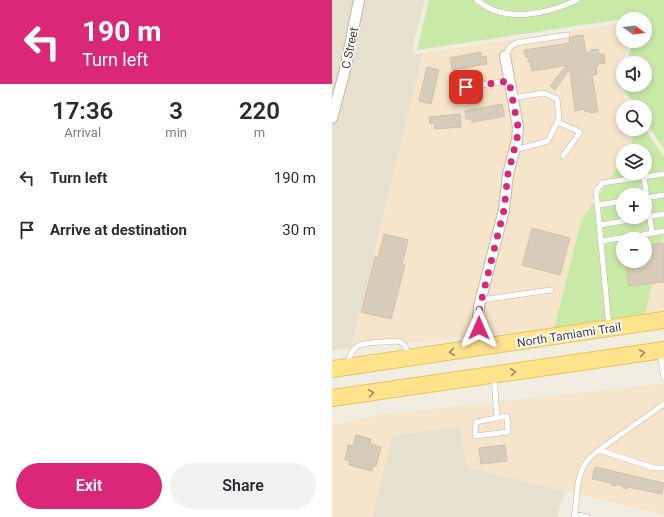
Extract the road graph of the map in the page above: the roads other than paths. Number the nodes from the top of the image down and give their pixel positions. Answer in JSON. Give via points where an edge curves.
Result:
{"nodes":[{"id":1,"x":359,"y":0,"type":"edge"},
{"id":2,"x":477,"y":0,"type":"edge"},
{"id":3,"x":577,"y":0,"type":"edge"},
{"id":4,"x":567,"y":35,"type":"dead end"},
{"id":5,"x":505,"y":56,"type":"joint"},
{"id":6,"x":509,"y":81,"type":"junction"},
{"id":7,"x":452,"y":89,"type":"dead end"},
{"id":8,"x":512,"y":98,"type":"junction"},
{"id":9,"x":333,"y":111,"type":"edge"},
{"id":10,"x":557,"y":122,"type":"junction"},
{"id":11,"x":514,"y":150,"type":"junction"},
{"id":12,"x":563,"y":156,"type":"dead end"},
{"id":13,"x":664,"y":174,"type":"edge"},
{"id":14,"x":652,"y":176,"type":"edge"},
{"id":15,"x":619,"y":180,"type":"edge"},
{"id":16,"x":664,"y":195,"type":"edge"},
{"id":17,"x":652,"y":197,"type":"edge"},
{"id":18,"x":616,"y":203,"type":"edge"},
{"id":19,"x":598,"y":205,"type":"junction"},
{"id":20,"x":664,"y":214,"type":"edge"},
{"id":21,"x":652,"y":217,"type":"edge"},
{"id":22,"x":616,"y":222,"type":"edge"},
{"id":23,"x":600,"y":225,"type":"junction"},
{"id":24,"x":664,"y":231,"type":"edge"},
{"id":25,"x":652,"y":233,"type":"edge"},
{"id":26,"x":616,"y":239,"type":"edge"},
{"id":27,"x":602,"y":241,"type":"junction"},
{"id":28,"x":551,"y":290,"type":"dead end"},
{"id":29,"x":481,"y":300,"type":"junction"},
{"id":30,"x":664,"y":320,"type":"edge"},
{"id":31,"x":609,"y":329,"type":"junction"},
{"id":32,"x":481,"y":348,"type":"junction"},
{"id":33,"x":662,"y":350,"type":"edge"},
{"id":34,"x":407,"y":359,"type":"junction"},
{"id":35,"x":348,"y":367,"type":"junction"},
{"id":36,"x":332,"y":369,"type":"edge"},
{"id":37,"x":494,"y":375,"type":"junction"},
{"id":38,"x":664,"y":378,"type":"edge"},
{"id":39,"x":332,"y":398,"type":"edge"},
{"id":40,"x":664,"y":404,"type":"edge"},
{"id":41,"x":497,"y":418,"type":"junction"},
{"id":42,"x":599,"y":450,"type":"junction"},
{"id":43,"x":664,"y":468,"type":"edge"},
{"id":44,"x":574,"y":515,"type":"edge"},
{"id":45,"x":587,"y":517,"type":"edge"}],
"edges":[{"from":1,"to":9,"type":"street","name":"C Street","via":[[345,70]]},
{"from":2,"to":3,"type":"lane","via":[[503,13],[523,14],[542,13]]},
{"from":4,"to":5,"type":"lane","via":[[516,43]]},
{"from":5,"to":6,"type":"street"},
{"from":6,"to":7,"type":"lane"},
{"from":6,"to":8,"type":"street"},
{"from":8,"to":10,"type":"lane","via":[[544,93],[557,99]]},
{"from":8,"to":11,"type":"street","via":[[518,127]]},
{"from":10,"to":11,"type":"lane","via":[[548,141]]},
{"from":10,"to":12,"type":"lane","via":[[580,132]]},
{"from":11,"to":29,"type":"street","via":[[504,210]]},
{"from":13,"to":14,"type":"lane"},
{"from":15,"to":19,"type":"lane","via":[[602,182],[596,191]]},
{"from":16,"to":17,"type":"lane"},
{"from":18,"to":19,"type":"lane"},
{"from":19,"to":23,"type":"lane"},
{"from":20,"to":21,"type":"lane"},
{"from":22,"to":23,"type":"lane"},
{"from":23,"to":27,"type":"lane"},
{"from":24,"to":25,"type":"lane"},
{"from":26,"to":27,"type":"lane"},
{"from":27,"to":31,"type":"lane"},
{"from":28,"to":29,"type":"lane"},
{"from":29,"to":32,"type":"street","via":[[478,318]]},
{"from":30,"to":31,"type":"main road","name":"North Tamiami Trail"},
{"from":31,"to":32,"type":"main road","name":"North Tamiami Trail"},
{"from":32,"to":34,"type":"main road","name":"North Tamiami Trail","one_way":true},
{"from":37,"to":33,"type":"main road","one_way":true},
{"from":33,"to":38,"type":"lane"},
{"from":34,"to":35,"type":"main road","name":"North Tamiami Trail"},
{"from":34,"to":35,"type":"lane","via":[[406,348],[398,341],[359,345],[350,356]]},
{"from":35,"to":36,"type":"main road","name":"North Tamiami Trail"},
{"from":39,"to":37,"type":"main road","one_way":true},
{"from":37,"to":41,"type":"lane"},
{"from":40,"to":42,"type":"lane"},
{"from":41,"to":41,"type":"lane","via":[[476,422],[475,436],[508,432],[507,416]]},
{"from":42,"to":43,"type":"lane","via":[[654,468]]},
{"from":42,"to":44,"type":"lane","via":[[587,461],[581,472]]},
{"from":44,"to":45,"type":"lane"}]}
